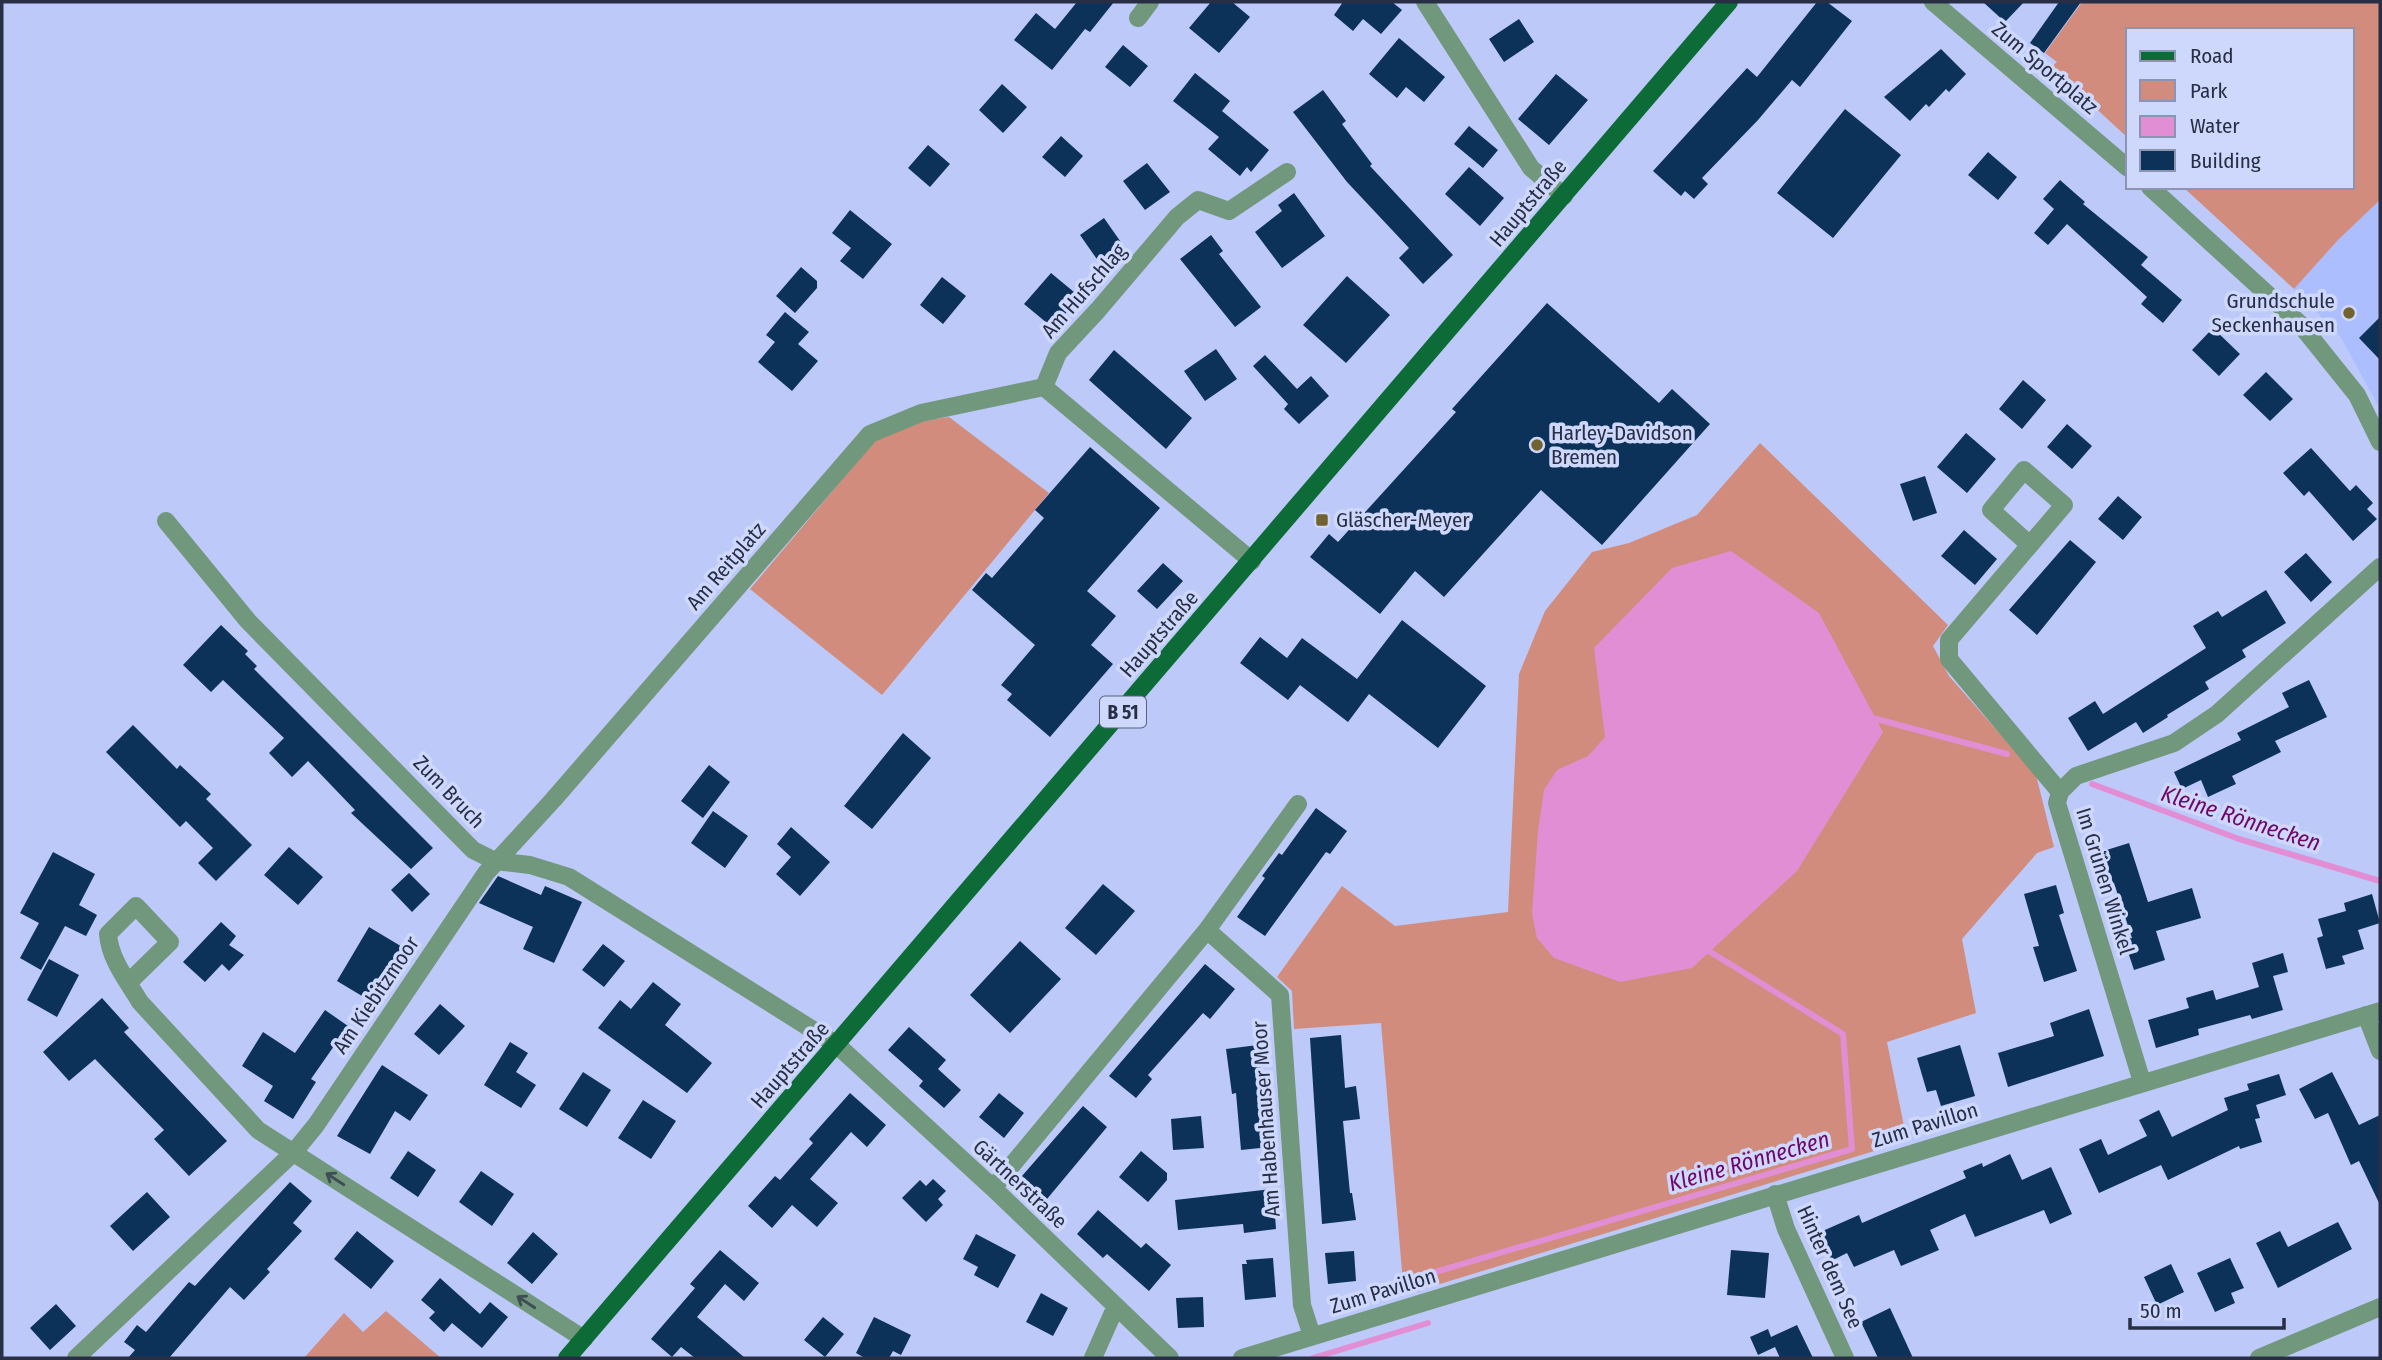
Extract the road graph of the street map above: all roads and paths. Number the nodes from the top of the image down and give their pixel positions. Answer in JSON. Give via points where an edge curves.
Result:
{"nodes":[{"id":1,"x":1150,"y":2,"type":"edge"},
{"id":2,"x":1425,"y":2,"type":"edge"},
{"id":3,"x":1729,"y":2,"type":"edge"},
{"id":4,"x":1933,"y":2,"type":"edge"},
{"id":5,"x":1138,"y":18,"type":"dead end"},
{"id":6,"x":2126,"y":167,"type":"edge"},
{"id":7,"x":1287,"y":172,"type":"dead end"},
{"id":8,"x":2152,"y":189,"type":"edge"},
{"id":9,"x":1564,"y":196,"type":"junction"},
{"id":10,"x":1044,"y":387,"type":"junction"},
{"id":11,"x":2380,"y":442,"type":"edge"},
{"id":12,"x":166,"y":521,"type":"dead end"},
{"id":13,"x":2030,"y":545,"type":"dead end"},
{"id":14,"x":1252,"y":561,"type":"junction"},
{"id":15,"x":2380,"y":567,"type":"edge"},
{"id":16,"x":2060,"y":792,"type":"junction"},
{"id":17,"x":1298,"y":804,"type":"dead end"},
{"id":18,"x":495,"y":861,"type":"junction"},
{"id":19,"x":1207,"y":930,"type":"junction"},
{"id":20,"x":128,"y":983,"type":"dead end"},
{"id":21,"x":2373,"y":1013,"type":"edge"},
{"id":22,"x":837,"y":1045,"type":"junction"},
{"id":23,"x":2380,"y":1051,"type":"edge"},
{"id":24,"x":2142,"y":1082,"type":"junction"},
{"id":25,"x":294,"y":1152,"type":"junction"},
{"id":26,"x":993,"y":1188,"type":"junction"},
{"id":27,"x":1775,"y":1194,"type":"junction"},
{"id":28,"x":1116,"y":1306,"type":"junction"},
{"id":29,"x":2380,"y":1307,"type":"edge"},
{"id":30,"x":1311,"y":1336,"type":"junction"},
{"id":31,"x":584,"y":1339,"type":"junction"},
{"id":32,"x":76,"y":1358,"type":"edge"},
{"id":33,"x":567,"y":1358,"type":"edge"},
{"id":34,"x":1093,"y":1358,"type":"edge"},
{"id":35,"x":1170,"y":1358,"type":"edge"},
{"id":36,"x":1242,"y":1358,"type":"edge"},
{"id":37,"x":1845,"y":1358,"type":"edge"},
{"id":38,"x":2259,"y":1358,"type":"edge"}],
"edges":[{"from":1,"to":5,"type":"street"},
{"from":2,"to":9,"type":"street","via":[[1531,168]]},
{"from":3,"to":9,"type":"main road","name":"Hauptstraße","number":"B 51"},
{"from":4,"to":6,"type":"street","name":"Zum Sportplatz"},
{"from":7,"to":10,"type":"street","name":"Am Hufschlag","via":[[1229,211],[1198,200],[1177,217],[1058,353]]},
{"from":8,"to":11,"type":"street","via":[[2301,324],[2357,394]]},
{"from":9,"to":14,"type":"main road","name":"Hauptstraße","number":"B 51"},
{"from":10,"to":14,"type":"street"},
{"from":10,"to":18,"type":"street","name":"Am Reitplatz","via":[[921,413],[870,434]]},
{"from":12,"to":18,"type":"street","name":"Zum Bruch","via":[[248,621],[473,850]]},
{"from":13,"to":16,"type":"street","via":[[1949,640],[1949,659]]},
{"from":14,"to":22,"type":"main road","name":"Hauptstraße","number":"B 51"},
{"from":15,"to":16,"type":"street","name":"Im Grünen Winkel","via":[[2217,714],[2174,743],[2076,776]]},
{"from":16,"to":24,"type":"street","name":"Im Grünen Winkel","via":[[2057,803]]},
{"from":17,"to":19,"type":"street"},
{"from":18,"to":22,"type":"street","name":"Zum Bruch","via":[[569,877]]},
{"from":18,"to":25,"type":"street","name":"Am Kiebitzmoor"},
{"from":19,"to":26,"type":"street"},
{"from":19,"to":30,"type":"street","name":"Am Habenhauser Moor","via":[[1279,995],[1301,1305]]},
{"from":20,"to":25,"type":"street","via":[[258,1130]]},
{"from":21,"to":23,"type":"street"},
{"from":21,"to":24,"type":"street","name":"Zum Pavillon"},
{"from":22,"to":26,"type":"street","name":"Gärtnerstraße"},
{"from":22,"to":31,"type":"main road","name":"Hauptstraße","number":"B 51"},
{"from":24,"to":27,"type":"street","name":"Zum Pavillon"},
{"from":31,"to":25,"type":"street","one_way":true},
{"from":25,"to":32,"type":"street","name":"Am Kiebitzmoor"},
{"from":26,"to":28,"type":"street","name":"Gärtnerstraße"},
{"from":27,"to":30,"type":"street","name":"Zum Pavillon"},
{"from":27,"to":37,"type":"street","name":"Hinter dem See","via":[[1786,1229]]},
{"from":28,"to":34,"type":"street"},
{"from":28,"to":35,"type":"street","name":"Gärtnerstraße"},
{"from":29,"to":38,"type":"street"},
{"from":30,"to":36,"type":"street","name":"Zum Pavillon"},
{"from":31,"to":33,"type":"main road","name":"Hauptstraße","number":"B 51"}]}
